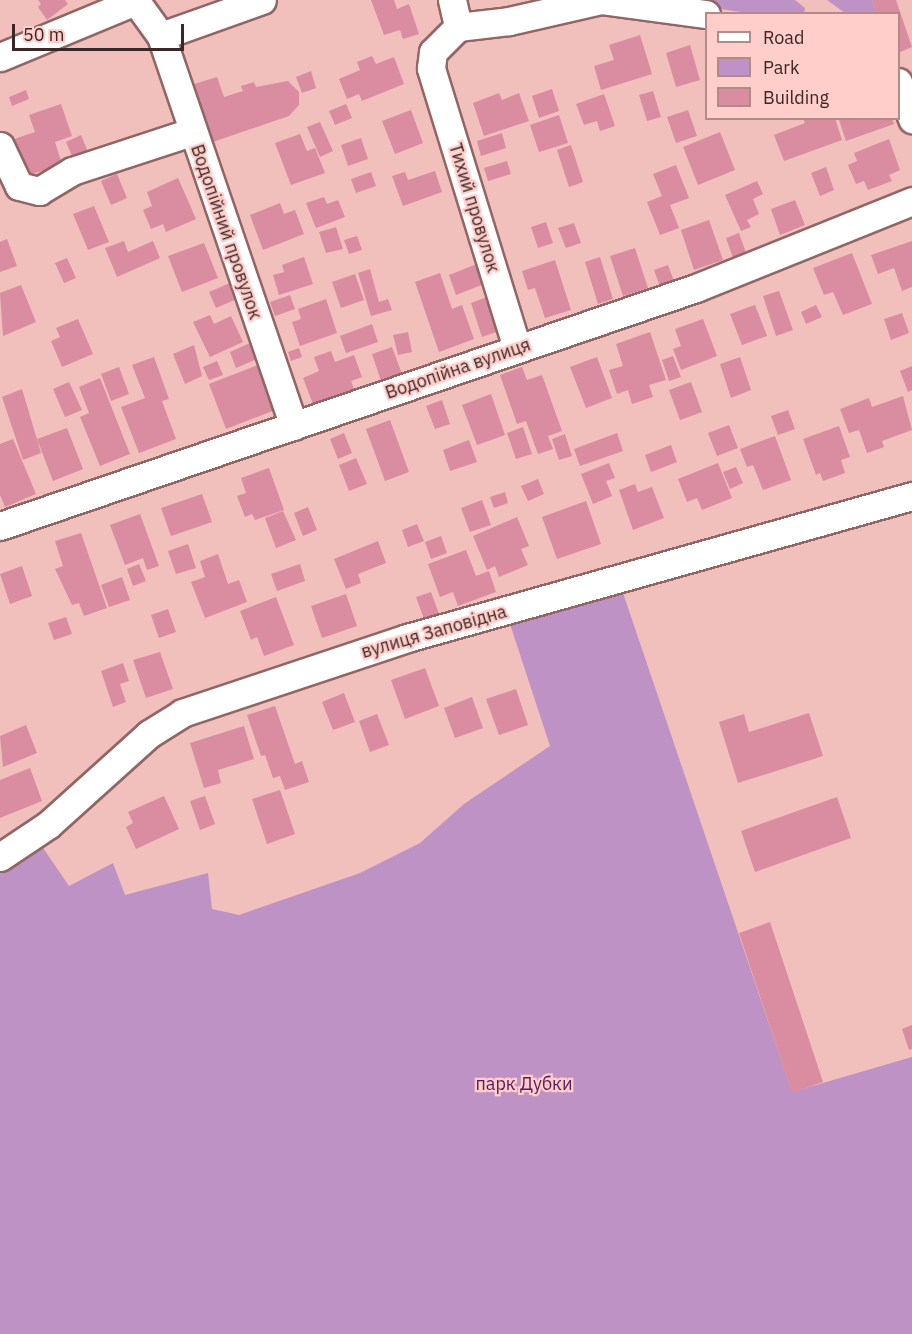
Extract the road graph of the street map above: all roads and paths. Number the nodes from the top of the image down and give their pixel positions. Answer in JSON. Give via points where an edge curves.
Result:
{"nodes":[{"id":1,"x":135,"y":0,"type":"edge"},
{"id":2,"x":262,"y":0,"type":"edge"},
{"id":3,"x":452,"y":0,"type":"edge"},
{"id":4,"x":602,"y":0,"type":"edge"},
{"id":5,"x":705,"y":14,"type":"edge"},
{"id":6,"x":458,"y":27,"type":"junction"},
{"id":7,"x":161,"y":36,"type":"junction"},
{"id":8,"x":0,"y":57,"type":"edge"},
{"id":9,"x":900,"y":87,"type":"edge"},
{"id":10,"x":912,"y":119,"type":"edge"},
{"id":11,"x":191,"y":132,"type":"junction"},
{"id":12,"x":0,"y":146,"type":"edge"},
{"id":13,"x":912,"y":201,"type":"edge"},
{"id":14,"x":517,"y":348,"type":"junction"},
{"id":15,"x":294,"y":426,"type":"junction"},
{"id":16,"x":912,"y":496,"type":"edge"},
{"id":17,"x":0,"y":526,"type":"edge"},
{"id":18,"x":0,"y":856,"type":"edge"}],
"edges":[{"from":1,"to":7,"type":"street","name":"Водопійний провулок"},
{"from":1,"to":8,"type":"street"},
{"from":2,"to":7,"type":"street"},
{"from":3,"to":6,"type":"street"},
{"from":4,"to":5,"type":"street"},
{"from":4,"to":6,"type":"street","via":[[508,21]]},
{"from":6,"to":14,"type":"street","name":"Тихий провулок","via":[[433,52],[431,68]]},
{"from":7,"to":11,"type":"street","name":"Водопійний провулок"},
{"from":9,"to":10,"type":"street"},
{"from":11,"to":12,"type":"street","via":[[72,171],[39,191],[19,186]]},
{"from":11,"to":15,"type":"street","name":"Водопійний провулок"},
{"from":13,"to":14,"type":"street","name":"Водопійна вулиця","via":[[696,288]]},
{"from":14,"to":15,"type":"street","name":"Водопійна вулиця"},
{"from":15,"to":17,"type":"street","name":"Водопійна вулиця"},
{"from":16,"to":18,"type":"street","name":"вулиця Заповідна","via":[[407,638],[182,713],[149,734],[48,825]]}]}
